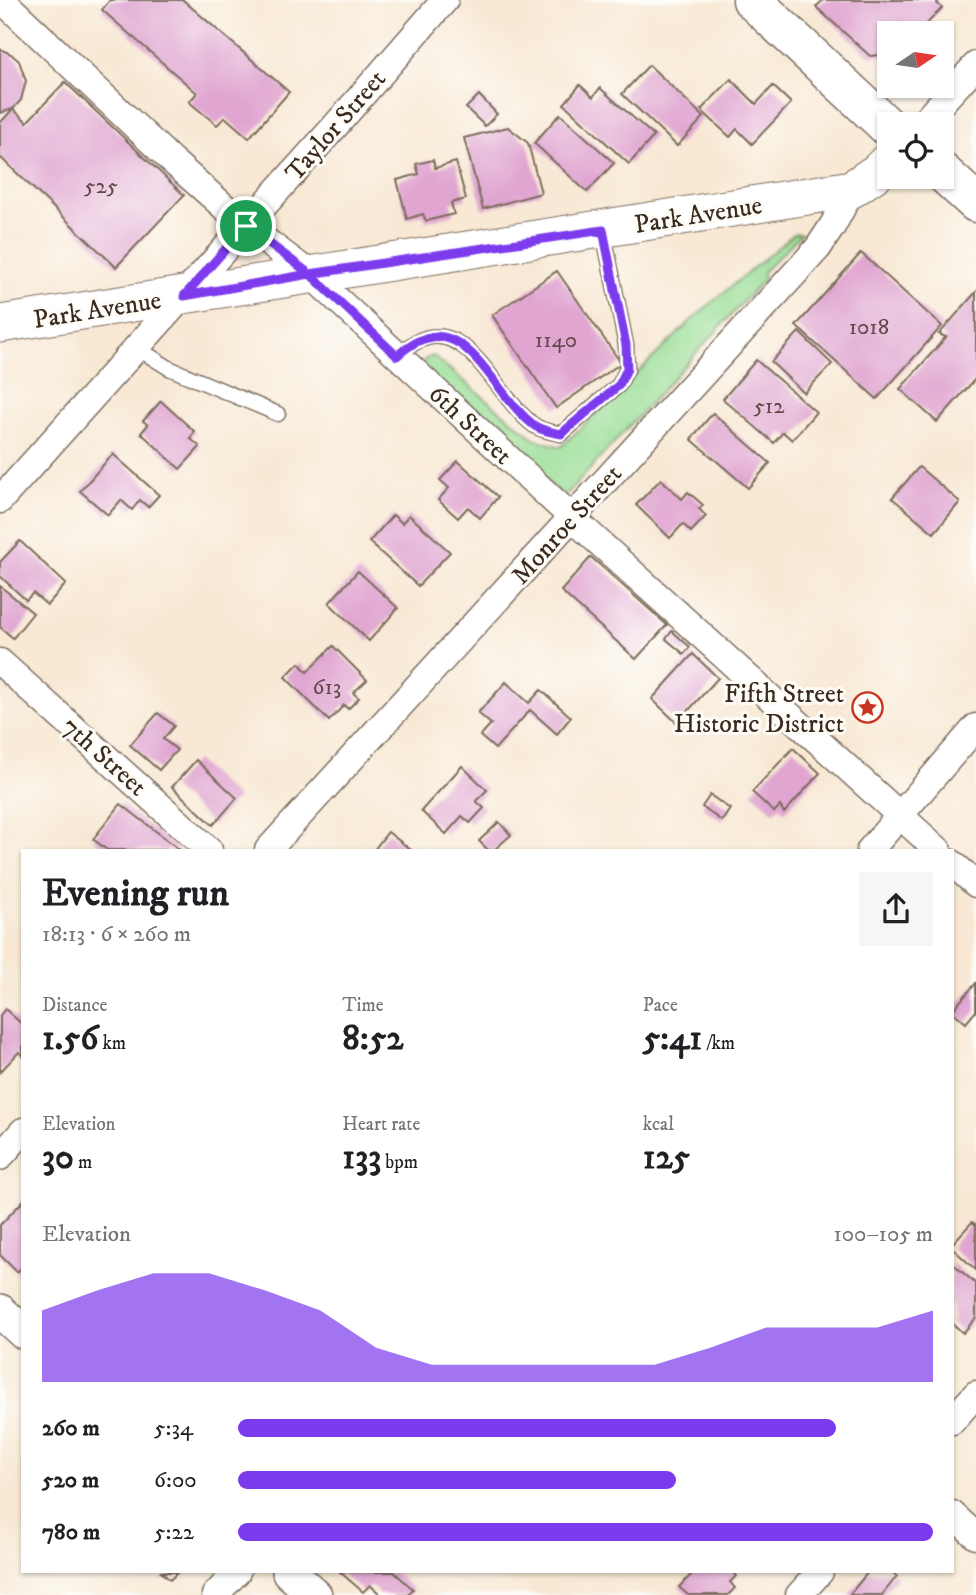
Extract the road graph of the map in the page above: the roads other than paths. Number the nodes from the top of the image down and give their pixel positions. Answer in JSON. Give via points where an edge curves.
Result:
{"nodes":[{"id":1,"x":2,"y":0,"type":"edge"},
{"id":2,"x":444,"y":0,"type":"edge"},
{"id":3,"x":752,"y":0,"type":"edge"},
{"id":4,"x":976,"y":65,"type":"edge"},
{"id":5,"x":933,"y":112,"type":"edge"},
{"id":6,"x":877,"y":117,"type":"edge"},
{"id":7,"x":877,"y":172,"type":"edge"},
{"id":8,"x":954,"y":183,"type":"edge"},
{"id":9,"x":852,"y":189,"type":"junction"},
{"id":10,"x":976,"y":203,"type":"edge"},
{"id":11,"x":246,"y":226,"type":"junction"},
{"id":12,"x":603,"y":230,"type":"junction"},
{"id":13,"x":310,"y":274,"type":"junction"},
{"id":14,"x":184,"y":296,"type":"junction"},
{"id":15,"x":0,"y":324,"type":"edge"},
{"id":16,"x":137,"y":348,"type":"junction"},
{"id":17,"x":397,"y":356,"type":"junction"},
{"id":18,"x":278,"y":414,"type":"dead end"},
{"id":19,"x":0,"y":500,"type":"edge"},
{"id":20,"x":573,"y":517,"type":"junction"},
{"id":21,"x":0,"y":662,"type":"edge"},
{"id":22,"x":976,"y":727,"type":"edge"},
{"id":23,"x":900,"y":816,"type":"junction"},
{"id":24,"x":208,"y":849,"type":"edge"},
{"id":25,"x":269,"y":849,"type":"edge"},
{"id":26,"x":871,"y":849,"type":"edge"},
{"id":27,"x":937,"y":849,"type":"edge"},
{"id":28,"x":954,"y":865,"type":"edge"},
{"id":29,"x":976,"y":884,"type":"edge"},
{"id":30,"x":21,"y":1133,"type":"edge"},
{"id":31,"x":0,"y":1157,"type":"edge"},
{"id":32,"x":0,"y":1311,"type":"edge"},
{"id":33,"x":21,"y":1330,"type":"edge"},
{"id":34,"x":976,"y":1394,"type":"edge"},
{"id":35,"x":954,"y":1419,"type":"edge"},
{"id":36,"x":954,"y":1516,"type":"edge"},
{"id":37,"x":976,"y":1536,"type":"edge"},
{"id":38,"x":236,"y":1573,"type":"edge"},
{"id":39,"x":290,"y":1573,"type":"edge"},
{"id":40,"x":819,"y":1573,"type":"edge"},
{"id":41,"x":215,"y":1595,"type":"edge"},
{"id":42,"x":315,"y":1595,"type":"edge"},
{"id":43,"x":799,"y":1595,"type":"edge"}],
"edges":[{"from":1,"to":11,"type":"street","name":"6th Street"},
{"from":2,"to":11,"type":"street","name":"Taylor Street"},
{"from":3,"to":6,"type":"main road"},
{"from":4,"to":5,"type":"street"},
{"from":7,"to":9,"type":"main road","name":"Park Avenue"},
{"from":8,"to":10,"type":"main road"},
{"from":9,"to":12,"type":"main road","name":"Park Avenue"},
{"from":9,"to":20,"type":"street","name":"Monroe Street","via":[[818,247]]},
{"from":11,"to":13,"type":"street","name":"6th Street"},
{"from":11,"to":14,"type":"street","name":"Taylor Street"},
{"from":12,"to":13,"type":"main road","name":"Park Avenue"},
{"from":12,"to":17,"type":"lane","via":[[627,369],[619,385],[561,434],[537,427],[468,350],[447,337],[425,336]]},
{"from":13,"to":14,"type":"main road","name":"Park Avenue"},
{"from":13,"to":17,"type":"street","name":"6th Street"},
{"from":14,"to":15,"type":"main road","name":"Park Avenue"},
{"from":14,"to":16,"type":"street","name":"Taylor Street"},
{"from":16,"to":18,"type":"lane","via":[[169,368]]},
{"from":16,"to":19,"type":"street","name":"Taylor Street"},
{"from":17,"to":20,"type":"street","name":"6th Street"},
{"from":20,"to":23,"type":"street","name":"6th Street"},
{"from":20,"to":25,"type":"street","name":"Monroe Street"},
{"from":21,"to":24,"type":"street","name":"7th Street"},
{"from":22,"to":23,"type":"street"},
{"from":23,"to":26,"type":"street"},
{"from":23,"to":27,"type":"street","name":"6th Street"},
{"from":28,"to":29,"type":"street"},
{"from":30,"to":31,"type":"street"},
{"from":32,"to":33,"type":"street"},
{"from":34,"to":35,"type":"street"},
{"from":36,"to":37,"type":"street"},
{"from":38,"to":41,"type":"street"},
{"from":39,"to":42,"type":"street"},
{"from":40,"to":43,"type":"street"}]}
